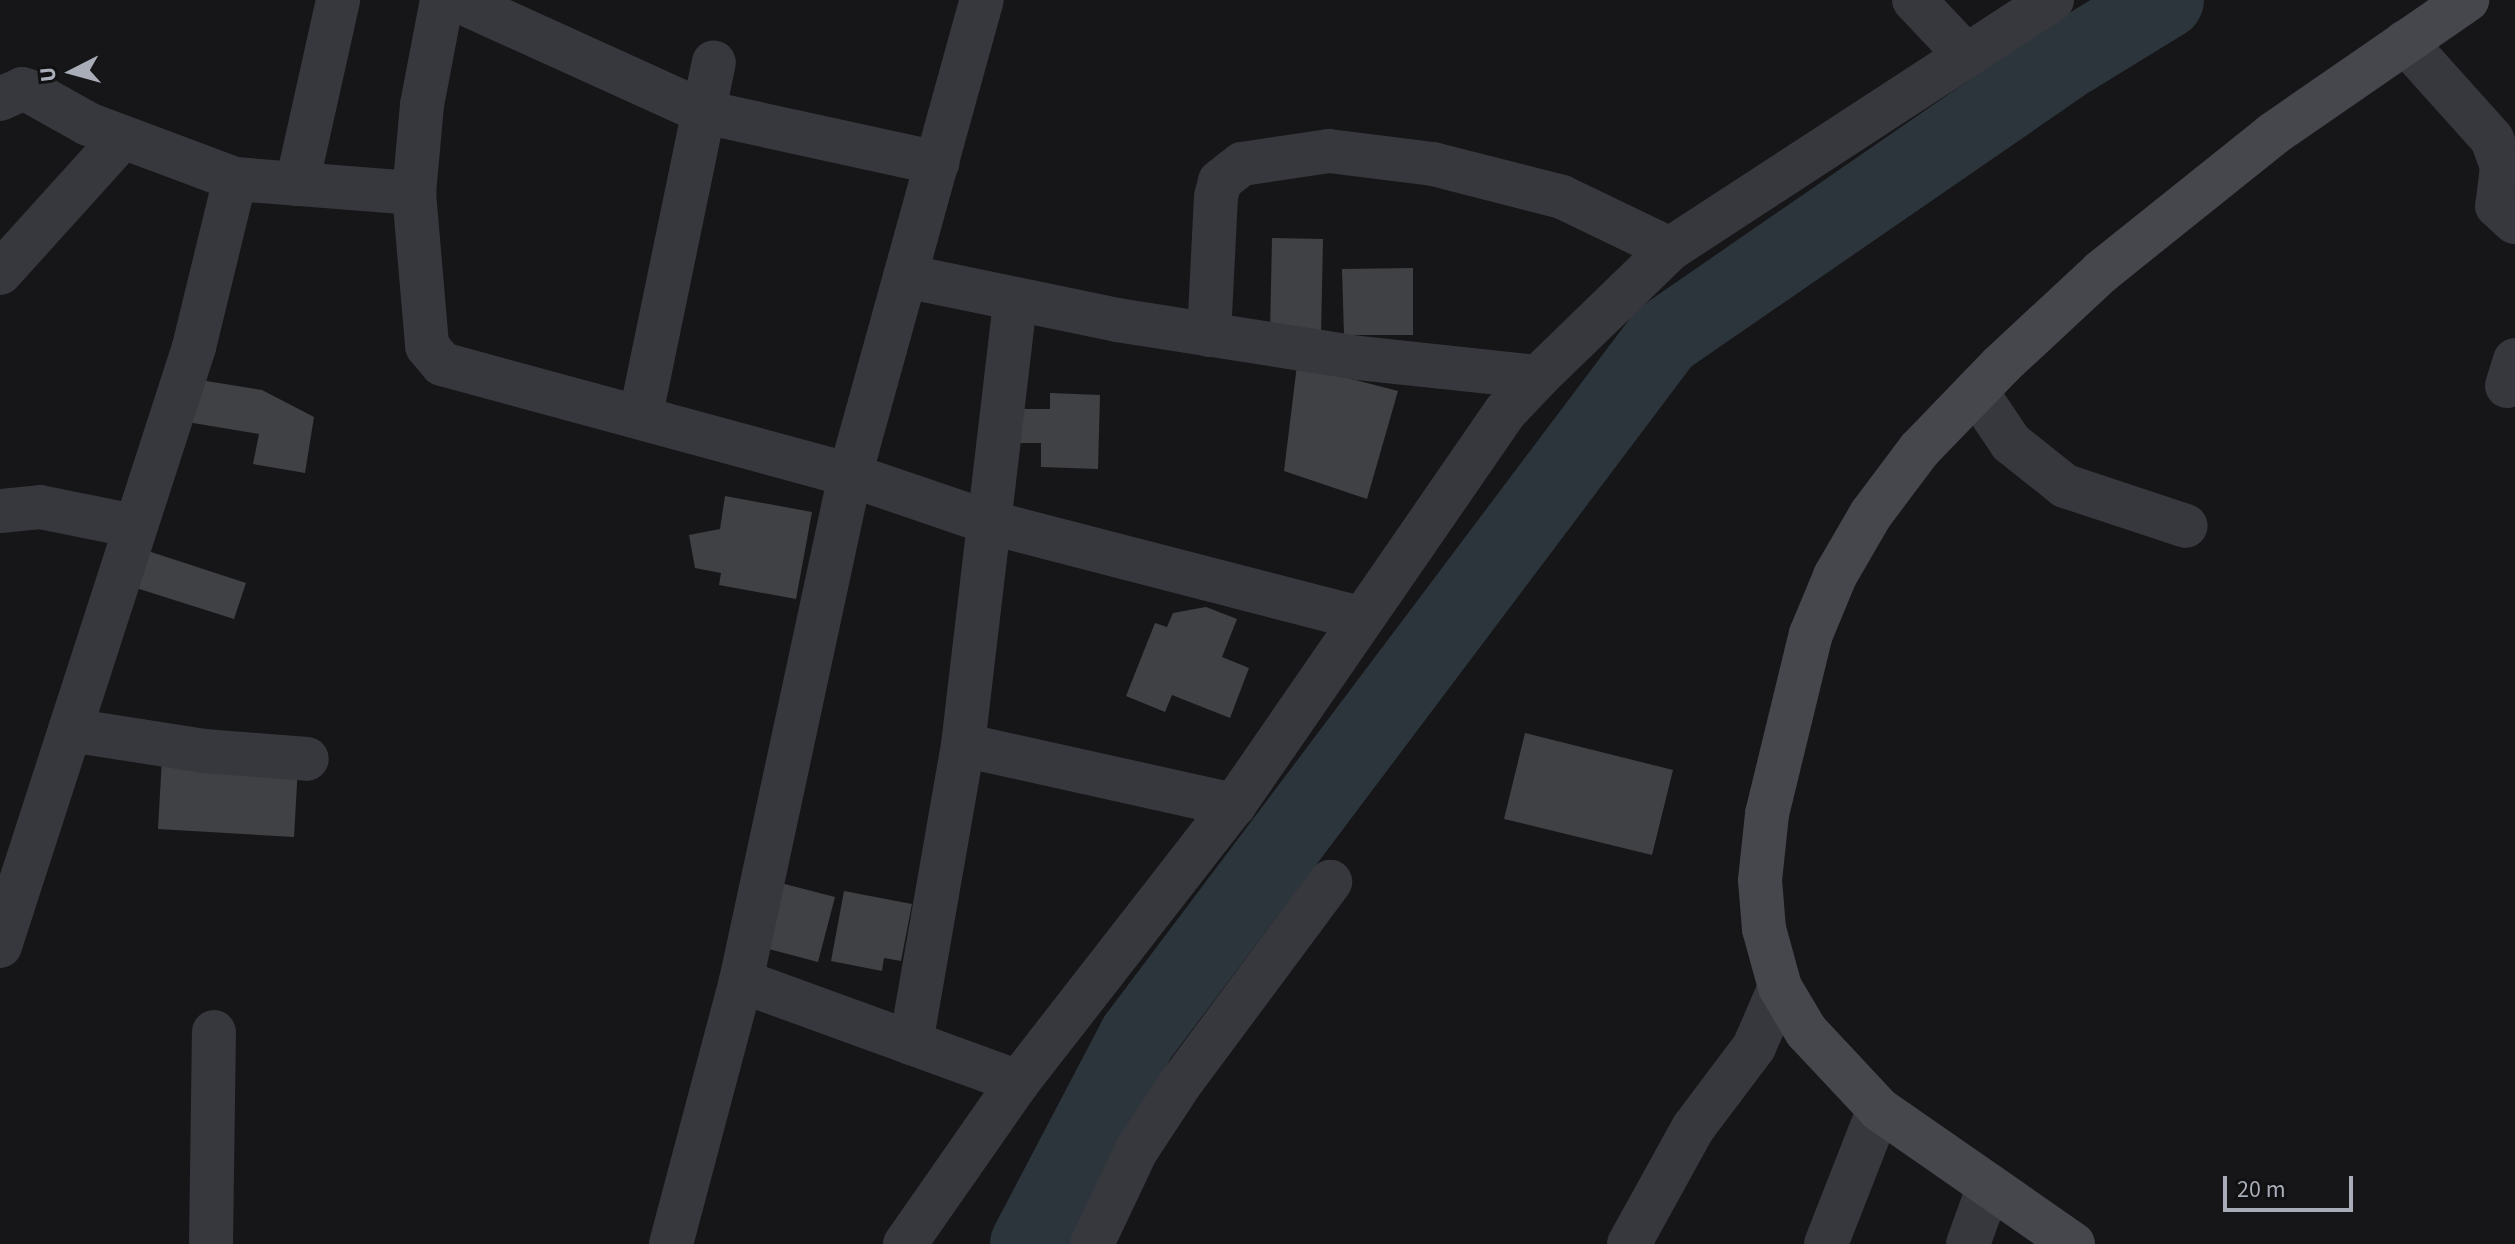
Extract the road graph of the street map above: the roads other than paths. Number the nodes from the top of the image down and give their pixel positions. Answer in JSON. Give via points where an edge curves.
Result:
{"nodes":[{"id":1,"x":338,"y":0,"type":"edge"},
{"id":2,"x":442,"y":0,"type":"edge"},
{"id":3,"x":457,"y":0,"type":"edge"},
{"id":4,"x":982,"y":0,"type":"edge"},
{"id":5,"x":1914,"y":0,"type":"edge"},
{"id":6,"x":2052,"y":0,"type":"edge"},
{"id":7,"x":2467,"y":0,"type":"edge"},
{"id":8,"x":2405,"y":42,"type":"junction"},
{"id":9,"x":1965,"y":54,"type":"junction"},
{"id":10,"x":714,"y":63,"type":"dead end"},
{"id":11,"x":0,"y":99,"type":"edge"},
{"id":12,"x":704,"y":112,"type":"junction"},
{"id":13,"x":109,"y":133,"type":"junction"},
{"id":14,"x":937,"y":163,"type":"junction"},
{"id":15,"x":235,"y":179,"type":"junction"},
{"id":16,"x":297,"y":184,"type":"junction"},
{"id":17,"x":414,"y":193,"type":"junction"},
{"id":18,"x":2515,"y":222,"type":"edge"},
{"id":19,"x":1670,"y":249,"type":"junction"},
{"id":20,"x":0,"y":273,"type":"edge"},
{"id":21,"x":905,"y":276,"type":"junction"},
{"id":22,"x":1015,"y":299,"type":"junction"},
{"id":23,"x":1209,"y":335,"type":"junction"},
{"id":24,"x":1538,"y":377,"type":"junction"},
{"id":25,"x":1976,"y":391,"type":"junction"},
{"id":26,"x":641,"y":414,"type":"junction"},
{"id":27,"x":850,"y":475,"type":"junction"},
{"id":28,"x":0,"y":511,"type":"edge"},
{"id":29,"x":988,"y":522,"type":"junction"},
{"id":30,"x":134,"y":526,"type":"junction"},
{"id":31,"x":2186,"y":526,"type":"dead end"},
{"id":32,"x":1360,"y":618,"type":"junction"},
{"id":33,"x":70,"y":730,"type":"junction"},
{"id":34,"x":963,"y":745,"type":"junction"},
{"id":35,"x":307,"y":759,"type":"dead end"},
{"id":36,"x":1234,"y":805,"type":"junction"},
{"id":37,"x":1330,"y":882,"type":"dead end"},
{"id":38,"x":0,"y":946,"type":"edge"},
{"id":39,"x":741,"y":981,"type":"junction"},
{"id":40,"x":1780,"y":987,"type":"junction"},
{"id":41,"x":214,"y":1032,"type":"dead end"},
{"id":42,"x":911,"y":1043,"type":"junction"},
{"id":43,"x":1018,"y":1082,"type":"junction"},
{"id":44,"x":1879,"y":1109,"type":"junction"},
{"id":45,"x":1989,"y":1186,"type":"junction"},
{"id":46,"x":211,"y":1244,"type":"edge"},
{"id":47,"x":671,"y":1244,"type":"edge"},
{"id":48,"x":905,"y":1244,"type":"edge"},
{"id":49,"x":1092,"y":1244,"type":"edge"},
{"id":50,"x":1629,"y":1244,"type":"edge"},
{"id":51,"x":1826,"y":1244,"type":"edge"},
{"id":52,"x":1968,"y":1244,"type":"edge"},
{"id":53,"x":2073,"y":1244,"type":"edge"}],
"edges":[{"from":1,"to":16,"type":"street"},
{"from":2,"to":17,"type":"street","via":[[422,105]]},
{"from":3,"to":12,"type":"street"},
{"from":4,"to":14,"type":"street"},
{"from":5,"to":9,"type":"street"},
{"from":6,"to":9,"type":"street"},
{"from":7,"to":8,"type":"street"},
{"from":8,"to":18,"type":"street","via":[[2492,139],[2502,167],[2497,206]]},
{"from":8,"to":25,"type":"street","via":[[2273,134],[2101,272]]},
{"from":9,"to":19,"type":"street"},
{"from":10,"to":12,"type":"street"},
{"from":11,"to":13,"type":"street","via":[[22,89]]},
{"from":12,"to":14,"type":"street"},
{"from":12,"to":26,"type":"street"},
{"from":13,"to":15,"type":"street"},
{"from":13,"to":20,"type":"street"},
{"from":14,"to":21,"type":"street"},
{"from":15,"to":16,"type":"street"},
{"from":15,"to":30,"type":"street","via":[[194,347]]},
{"from":16,"to":17,"type":"street"},
{"from":17,"to":26,"type":"street","via":[[424,329],[432,356],[453,370]]},
{"from":19,"to":23,"type":"street","via":[[1562,197],[1433,164],[1329,151],[1242,164],[1220,181],[1216,197]]},
{"from":19,"to":24,"type":"street"},
{"from":21,"to":22,"type":"street"},
{"from":21,"to":27,"type":"street"},
{"from":22,"to":23,"type":"street"},
{"from":22,"to":29,"type":"street"},
{"from":23,"to":24,"type":"street"},
{"from":24,"to":32,"type":"street","via":[[1505,412]]},
{"from":25,"to":31,"type":"street","via":[[2011,443],[2065,486]]},
{"from":25,"to":40,"type":"street","via":[[1919,450],[1871,514],[1835,576],[1811,634],[1767,814],[1760,880],[1764,929]]},
{"from":26,"to":27,"type":"street"},
{"from":27,"to":29,"type":"street"},
{"from":27,"to":39,"type":"street"},
{"from":28,"to":30,"type":"street","via":[[40,507]]},
{"from":29,"to":32,"type":"street"},
{"from":29,"to":34,"type":"street"},
{"from":30,"to":33,"type":"street"},
{"from":32,"to":36,"type":"street"},
{"from":33,"to":35,"type":"street","via":[[204,751]]},
{"from":33,"to":38,"type":"street"},
{"from":34,"to":36,"type":"street"},
{"from":34,"to":42,"type":"street"},
{"from":36,"to":43,"type":"street"},
{"from":37,"to":49,"type":"street","via":[[1165,1106],[1136,1151]]},
{"from":39,"to":42,"type":"street"},
{"from":39,"to":47,"type":"street"},
{"from":40,"to":44,"type":"street","via":[[1806,1031]]},
{"from":40,"to":50,"type":"street","via":[[1754,1047],[1693,1128]]},
{"from":41,"to":46,"type":"street"},
{"from":42,"to":43,"type":"street"},
{"from":43,"to":48,"type":"street"},
{"from":44,"to":45,"type":"street"},
{"from":44,"to":51,"type":"street"},
{"from":45,"to":52,"type":"street"},
{"from":45,"to":53,"type":"street"}]}
